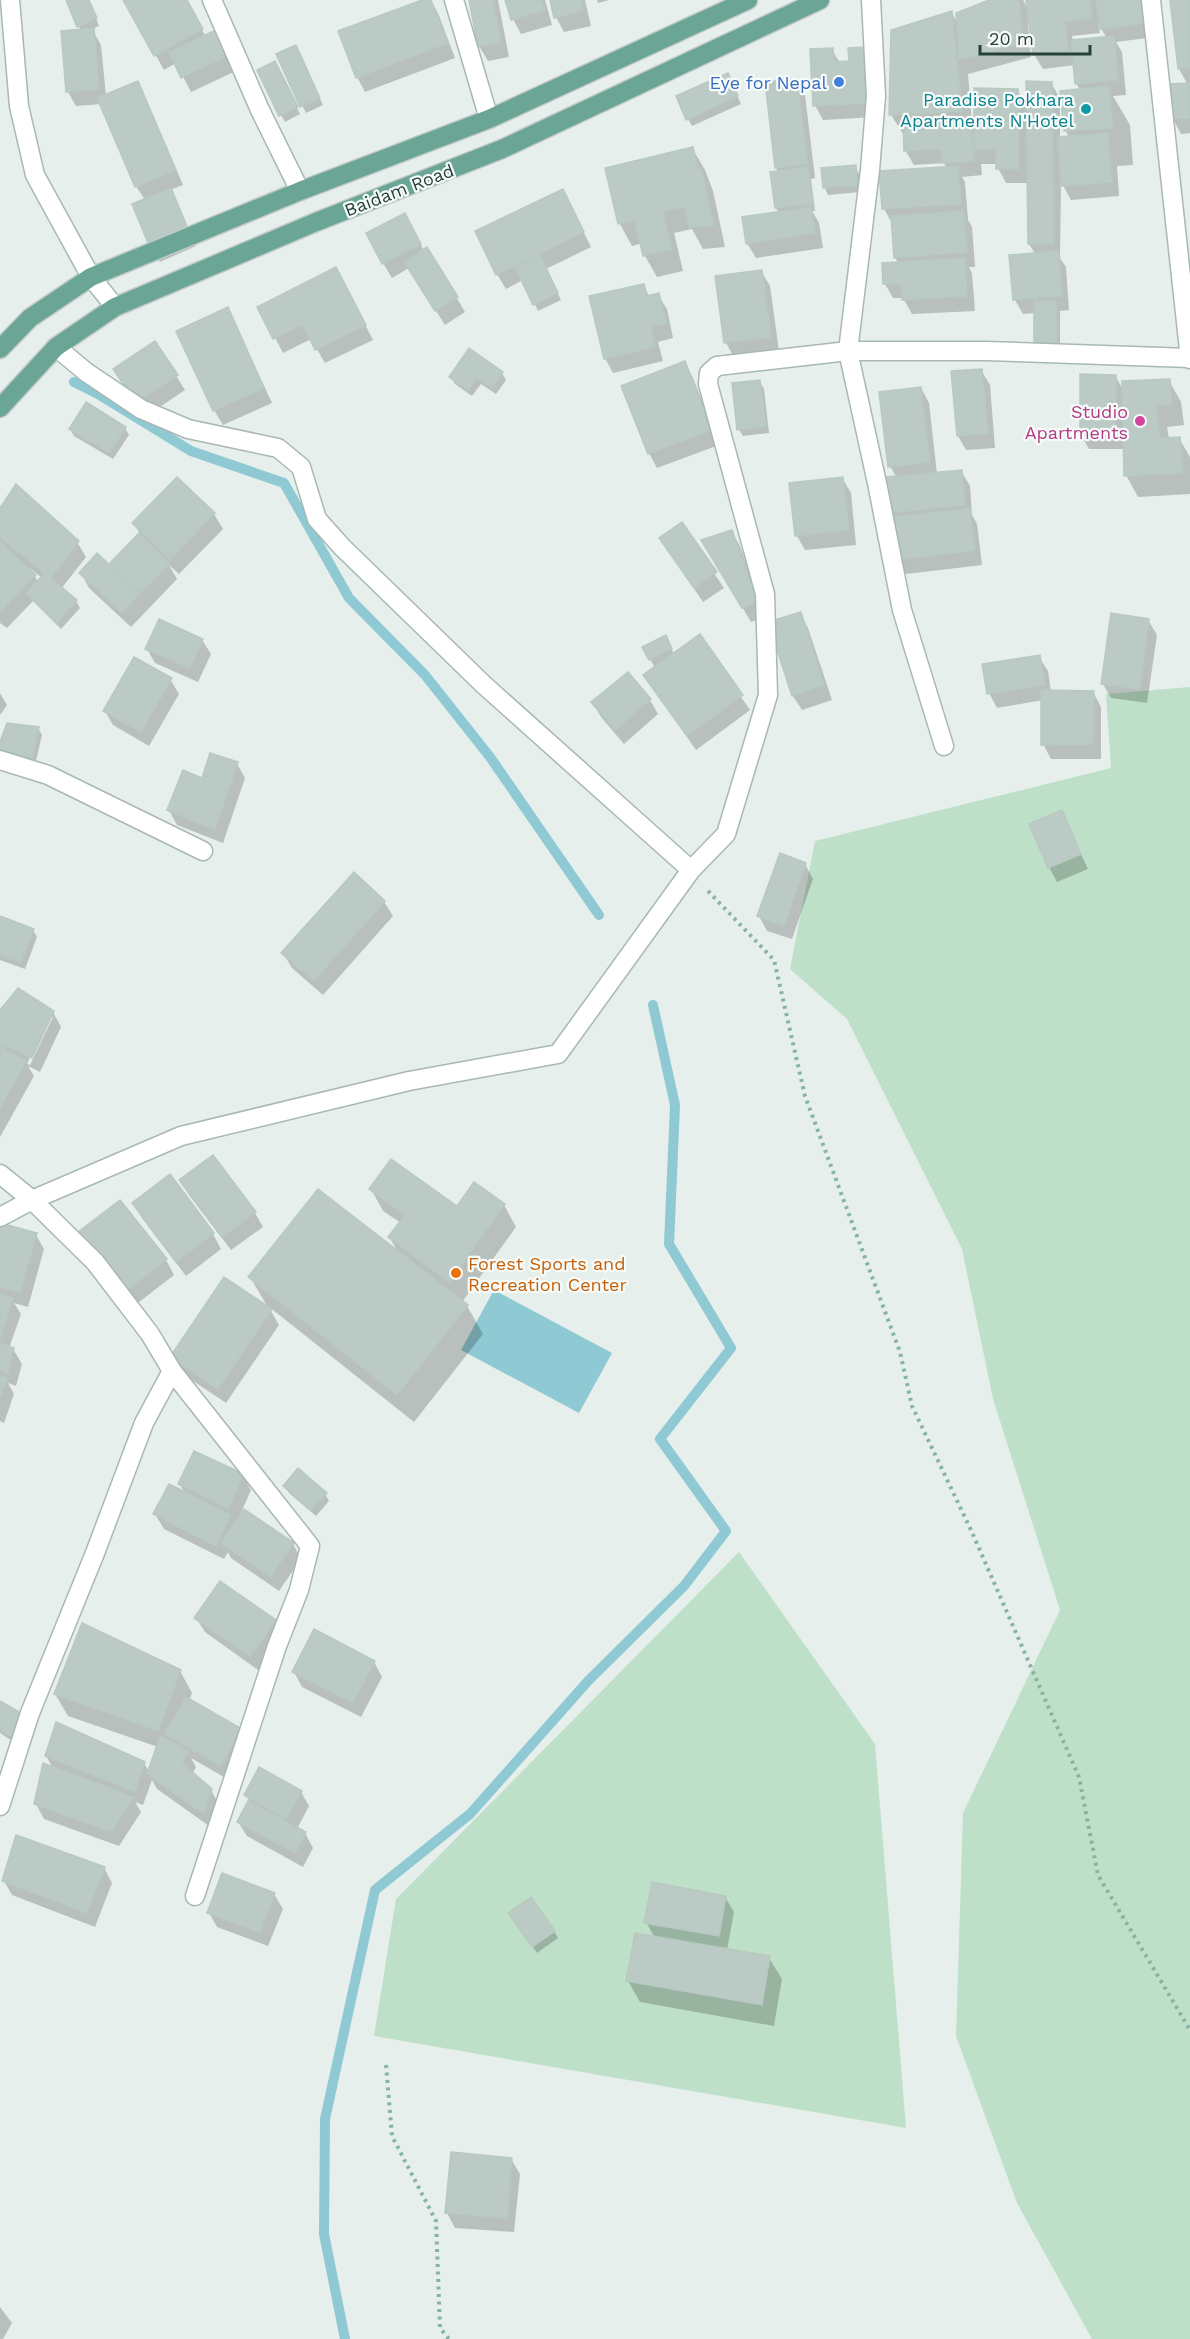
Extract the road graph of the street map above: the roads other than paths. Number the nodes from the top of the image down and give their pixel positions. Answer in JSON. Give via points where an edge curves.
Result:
{"nodes":[{"id":1,"x":10,"y":0,"type":"edge"},
{"id":2,"x":212,"y":0,"type":"edge"},
{"id":3,"x":454,"y":0,"type":"edge"},
{"id":4,"x":748,"y":0,"type":"edge"},
{"id":5,"x":820,"y":0,"type":"edge"},
{"id":6,"x":872,"y":0,"type":"edge"},
{"id":7,"x":1151,"y":0,"type":"edge"},
{"id":8,"x":489,"y":119,"type":"junction"},
{"id":9,"x":300,"y":191,"type":"junction"},
{"id":10,"x":91,"y":277,"type":"junction"},
{"id":11,"x":115,"y":307,"type":"junction"},
{"id":12,"x":56,"y":347,"type":"junction"},
{"id":13,"x":0,"y":349,"type":"edge"},
{"id":14,"x":848,"y":351,"type":"junction"},
{"id":15,"x":1190,"y":358,"type":"edge"},
{"id":16,"x":0,"y":408,"type":"edge"},
{"id":17,"x":944,"y":746,"type":"dead end"},
{"id":18,"x":0,"y":760,"type":"edge"},
{"id":19,"x":203,"y":851,"type":"dead end"},
{"id":20,"x":691,"y":870,"type":"junction"},
{"id":21,"x":0,"y":1174,"type":"edge"},
{"id":22,"x":32,"y":1200,"type":"junction"},
{"id":23,"x":0,"y":1217,"type":"edge"},
{"id":24,"x":172,"y":1371,"type":"junction"},
{"id":25,"x":0,"y":1806,"type":"edge"},
{"id":26,"x":195,"y":1896,"type":"dead end"}],
"edges":[{"from":1,"to":10,"type":"street","via":[[20,106],[35,175]]},
{"from":2,"to":9,"type":"street"},
{"from":3,"to":8,"type":"street"},
{"from":4,"to":8,"type":"main road","name":"Baidam Road"},
{"from":5,"to":11,"type":"main road","name":"Baidam Road","via":[[502,149]]},
{"from":6,"to":14,"type":"street","via":[[876,96]]},
{"from":7,"to":15,"type":"street"},
{"from":8,"to":9,"type":"main road","name":"Baidam Road"},
{"from":9,"to":10,"type":"main road","name":"Baidam Road"},
{"from":10,"to":11,"type":"street"},
{"from":10,"to":13,"type":"main road","name":"Baidam Road","via":[[30,318]]},
{"from":11,"to":12,"type":"main road","name":"Baidam Road"},
{"from":12,"to":16,"type":"main road","name":"Baidam Road"},
{"from":12,"to":20,"type":"street","via":[[141,409],[188,429],[278,448],[301,467],[317,519],[342,547],[484,685]]},
{"from":14,"to":15,"type":"street"},
{"from":14,"to":17,"type":"street","via":[[902,610]]},
{"from":14,"to":20,"type":"street","via":[[717,366],[709,373],[708,384],[765,594],[768,695],[726,834]]},
{"from":18,"to":19,"type":"street","via":[[48,775]]},
{"from":20,"to":22,"type":"street","via":[[558,1054],[409,1082],[181,1136]]},
{"from":21,"to":22,"type":"street"},
{"from":22,"to":23,"type":"street"},
{"from":22,"to":24,"type":"street","via":[[95,1262]]},
{"from":24,"to":25,"type":"street","via":[[144,1423],[30,1713]]},
{"from":24,"to":26,"type":"street","via":[[310,1546],[299,1590]]}]}
